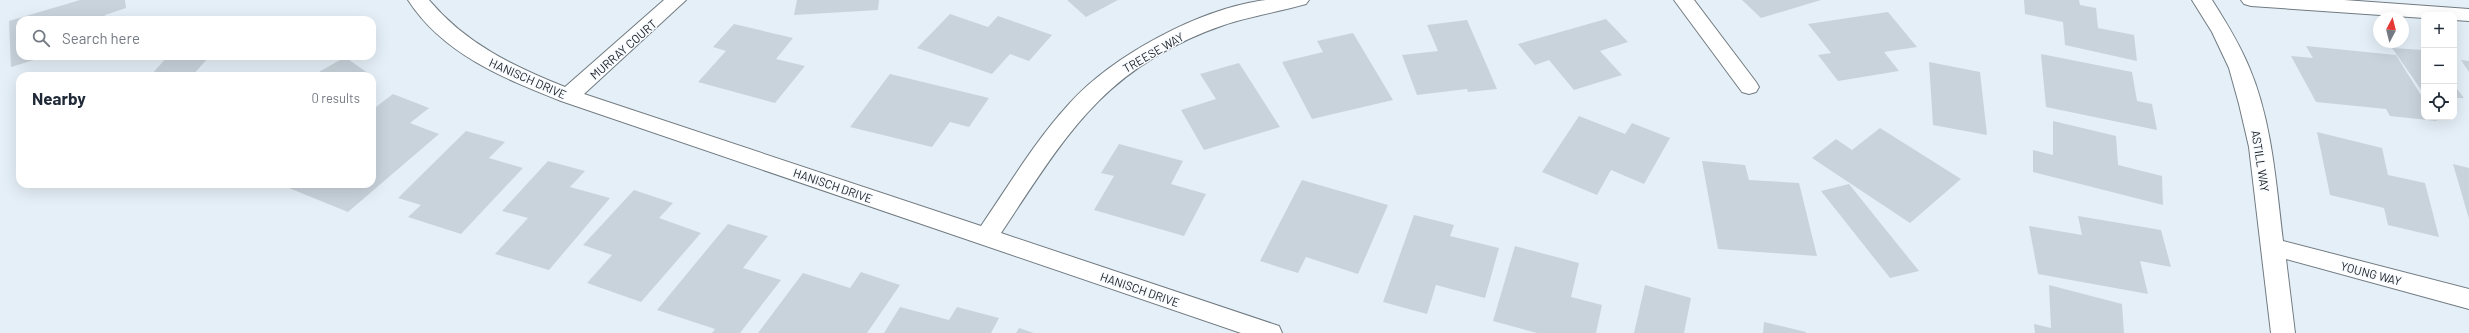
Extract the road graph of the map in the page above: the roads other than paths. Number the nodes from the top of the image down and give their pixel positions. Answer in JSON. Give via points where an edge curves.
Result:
{"nodes":[{"id":1,"x":418,"y":0,"type":"edge"},
{"id":2,"x":676,"y":0,"type":"edge"},
{"id":3,"x":1299,"y":0,"type":"edge"},
{"id":4,"x":1684,"y":0,"type":"edge"},
{"id":5,"x":2202,"y":0,"type":"edge"},
{"id":6,"x":2251,"y":0,"type":"edge"},
{"id":7,"x":2469,"y":16,"type":"edge"},
{"id":8,"x":1749,"y":87,"type":"dead end"},
{"id":9,"x":568,"y":96,"type":"junction"},
{"id":10,"x":986,"y":237,"type":"junction"},
{"id":11,"x":2273,"y":247,"type":"junction"},
{"id":12,"x":2469,"y":299,"type":"edge"},
{"id":13,"x":1270,"y":333,"type":"edge"},
{"id":14,"x":2283,"y":333,"type":"edge"}],
"edges":[{"from":1,"to":9,"type":"street","name":"HANISCH DRIVE","via":[[436,24],[473,53],[517,76]]},
{"from":2,"to":9,"type":"street","name":"MURRAY COURT"},
{"from":3,"to":10,"type":"street","name":"TREESE WAY","via":[[1220,18],[1175,38],[1128,64],[1092,93],[1061,129]]},
{"from":4,"to":8,"type":"street"},
{"from":5,"to":11,"type":"street","name":"ASTILL WAY","via":[[2232,54],[2250,104],[2260,147]]},
{"from":6,"to":7,"type":"street"},
{"from":9,"to":10,"type":"street","name":"HANISCH DRIVE"},
{"from":10,"to":13,"type":"street","name":"HANISCH DRIVE"},
{"from":11,"to":12,"type":"street","name":"YOUNG WAY"},
{"from":11,"to":14,"type":"street","name":"ASTILL WAY"}]}
